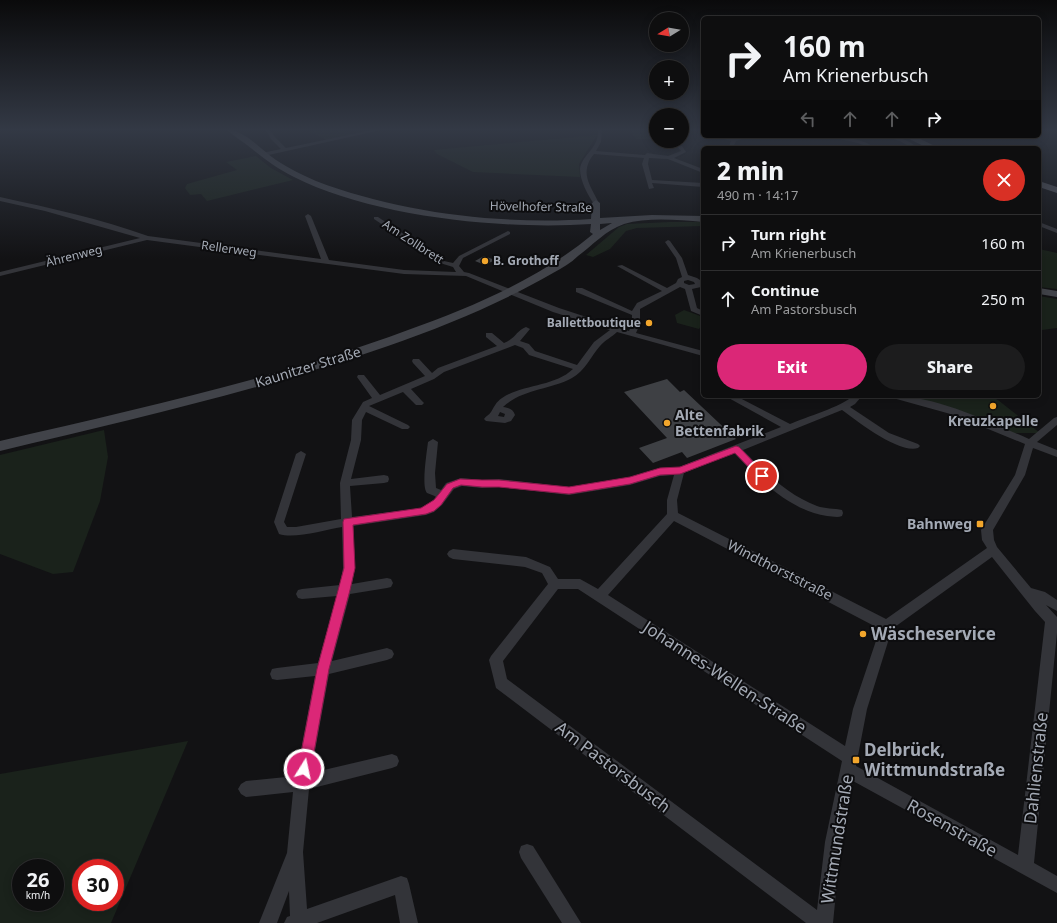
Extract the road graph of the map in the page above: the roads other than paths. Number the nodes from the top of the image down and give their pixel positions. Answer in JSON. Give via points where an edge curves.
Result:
{"nodes":[{"id":1,"x":295,"y":173,"type":"edge"},
{"id":2,"x":584,"y":173,"type":"edge"},
{"id":3,"x":648,"y":173,"type":"edge"},
{"id":4,"x":649,"y":180,"type":"junction"},
{"id":5,"x":701,"y":185,"type":"edge"},
{"id":6,"x":1041,"y":185,"type":"edge"},
{"id":7,"x":651,"y":188,"type":"dead end"},
{"id":8,"x":1057,"y":190,"type":"edge"},
{"id":9,"x":0,"y":200,"type":"edge"},
{"id":10,"x":598,"y":206,"type":"junction"},
{"id":11,"x":308,"y":216,"type":"dead end"},
{"id":12,"x":376,"y":218,"type":"dead end"},
{"id":13,"x":638,"y":219,"type":"junction"},
{"id":14,"x":701,"y":219,"type":"edge"},
{"id":15,"x":1041,"y":225,"type":"edge"},
{"id":16,"x":599,"y":228,"type":"junction"},
{"id":17,"x":1041,"y":230,"type":"edge"},
{"id":18,"x":1054,"y":230,"type":"edge"},
{"id":19,"x":508,"y":233,"type":"dead end"},
{"id":20,"x":147,"y":238,"type":"junction"},
{"id":21,"x":668,"y":242,"type":"dead end"},
{"id":22,"x":326,"y":262,"type":"junction"},
{"id":23,"x":455,"y":266,"type":"junction"},
{"id":24,"x":620,"y":266,"type":"dead end"},
{"id":25,"x":0,"y":274,"type":"edge"},
{"id":26,"x":462,"y":274,"type":"junction"},
{"id":27,"x":686,"y":278,"type":"junction"},
{"id":28,"x":701,"y":282,"type":"edge"},
{"id":29,"x":680,"y":284,"type":"junction"},
{"id":30,"x":688,"y":287,"type":"junction"},
{"id":31,"x":579,"y":290,"type":"dead end"},
{"id":32,"x":668,"y":291,"type":"junction"},
{"id":33,"x":1041,"y":291,"type":"edge"},
{"id":34,"x":506,"y":293,"type":"junction"},
{"id":35,"x":1057,"y":294,"type":"edge"},
{"id":36,"x":701,"y":313,"type":"edge"},
{"id":37,"x":636,"y":314,"type":"junction"},
{"id":38,"x":526,"y":329,"type":"dead end"},
{"id":39,"x":616,"y":329,"type":"junction"},
{"id":40,"x":632,"y":333,"type":"junction"},
{"id":41,"x":489,"y":335,"type":"dead end"},
{"id":42,"x":515,"y":342,"type":"junction"},
{"id":43,"x":502,"y":346,"type":"junction"},
{"id":44,"x":701,"y":353,"type":"edge"},
{"id":45,"x":416,"y":361,"type":"dead end"},
{"id":46,"x":578,"y":368,"type":"junction"},
{"id":47,"x":361,"y":377,"type":"dead end"},
{"id":48,"x":431,"y":377,"type":"junction"},
{"id":49,"x":405,"y":388,"type":"junction"},
{"id":50,"x":733,"y":398,"type":"edge"},
{"id":51,"x":856,"y":398,"type":"edge"},
{"id":52,"x":903,"y":398,"type":"edge"},
{"id":53,"x":378,"y":399,"type":"junction"},
{"id":54,"x":419,"y":403,"type":"dead end"},
{"id":55,"x":842,"y":406,"type":"junction"},
{"id":56,"x":364,"y":408,"type":"junction"},
{"id":57,"x":496,"y":410,"type":"dead end"},
{"id":58,"x":1057,"y":420,"type":"edge"},
{"id":59,"x":405,"y":427,"type":"dead end"},
{"id":60,"x":790,"y":428,"type":"junction"},
{"id":61,"x":433,"y":442,"type":"dead end"},
{"id":62,"x":1030,"y":443,"type":"junction"},
{"id":63,"x":0,"y":446,"type":"edge"},
{"id":64,"x":915,"y":446,"type":"dead end"},
{"id":65,"x":736,"y":450,"type":"junction"},
{"id":66,"x":301,"y":454,"type":"dead end"},
{"id":67,"x":1057,"y":454,"type":"edge"},
{"id":68,"x":680,"y":471,"type":"junction"},
{"id":69,"x":384,"y":479,"type":"dead end"},
{"id":70,"x":345,"y":483,"type":"junction"},
{"id":71,"x":443,"y":495,"type":"junction"},
{"id":72,"x":838,"y":513,"type":"dead end"},
{"id":73,"x":673,"y":515,"type":"junction"},
{"id":74,"x":348,"y":522,"type":"junction"},
{"id":75,"x":993,"y":550,"type":"junction"},
{"id":76,"x":453,"y":554,"type":"dead end"},
{"id":77,"x":387,"y":583,"type":"dead end"},
{"id":78,"x":555,"y":584,"type":"junction"},
{"id":79,"x":345,"y":590,"type":"junction"},
{"id":80,"x":1028,"y":592,"type":"junction"},
{"id":81,"x":302,"y":594,"type":"dead end"},
{"id":82,"x":599,"y":596,"type":"junction"},
{"id":83,"x":1054,"y":604,"type":"edge"},
{"id":84,"x":1054,"y":623,"type":"edge"},
{"id":85,"x":887,"y":626,"type":"junction"},
{"id":86,"x":388,"y":654,"type":"dead end"},
{"id":87,"x":323,"y":669,"type":"junction"},
{"id":88,"x":277,"y":674,"type":"dead end"},
{"id":89,"x":392,"y":761,"type":"dead end"},
{"id":90,"x":849,"y":764,"type":"junction"},
{"id":91,"x":302,"y":783,"type":"junction"},
{"id":92,"x":246,"y":789,"type":"dead end"},
{"id":93,"x":295,"y":852,"type":"junction"},
{"id":94,"x":527,"y":852,"type":"dead end"},
{"id":95,"x":1025,"y":868,"type":"junction"},
{"id":96,"x":1057,"y":885,"type":"edge"},
{"id":97,"x":296,"y":922,"type":"edge"},
{"id":98,"x":268,"y":923,"type":"edge"},
{"id":99,"x":409,"y":923,"type":"edge"},
{"id":100,"x":572,"y":923,"type":"edge"},
{"id":101,"x":820,"y":923,"type":"edge"},
{"id":102,"x":824,"y":923,"type":"edge"}],
"edges":[{"from":1,"to":16,"type":"main road","name":"Hövelhofer Straße","via":[[317,184],[372,201],[441,214],[506,222]]},
{"from":2,"to":10,"type":"street"},
{"from":3,"to":4,"type":"street"},
{"from":4,"to":5,"type":"street"},
{"from":4,"to":7,"type":"street"},
{"from":6,"to":8,"type":"main road"},
{"from":9,"to":20,"type":"street","name":"Rellerweg","via":[[46,209]]},
{"from":10,"to":13,"type":"main road","via":[[606,214],[618,218]]},
{"from":10,"to":16,"type":"main road"},
{"from":11,"to":22,"type":"street"},
{"from":12,"to":23,"type":"street","name":"Am Zollbrett","via":[[442,262]]},
{"from":13,"to":14,"type":"main road"},
{"from":13,"to":16,"type":"main road","name":"Kaunitzer Straße"},
{"from":15,"to":18,"type":"street"},
{"from":16,"to":34,"type":"main road","name":"Kaunitzer Straße","via":[[577,253],[555,268]]},
{"from":17,"to":18,"type":"street"},
{"from":19,"to":23,"type":"street","via":[[461,257]]},
{"from":20,"to":22,"type":"street","name":"Rellerweg"},
{"from":20,"to":25,"type":"street","name":"Ährenweg"},
{"from":21,"to":27,"type":"street","via":[[679,258]]},
{"from":22,"to":26,"type":"street","name":"Rellerweg","via":[[404,272]]},
{"from":23,"to":26,"type":"street","name":"Am Zollbrett"},
{"from":24,"to":32,"type":"street"},
{"from":26,"to":34,"type":"street"},
{"from":27,"to":28,"type":"street"},
{"from":27,"to":29,"type":"street","via":[[680,280]]},
{"from":28,"to":30,"type":"street"},
{"from":29,"to":30,"type":"street"},
{"from":29,"to":32,"type":"street"},
{"from":30,"to":36,"type":"street","via":[[694,309]]},
{"from":31,"to":37,"type":"street"},
{"from":32,"to":37,"type":"street","via":[[640,305]]},
{"from":33,"to":35,"type":"main road"},
{"from":34,"to":39,"type":"street"},
{"from":34,"to":63,"type":"main road","name":"Kaunitzer Straße","via":[[440,322],[344,358],[188,402]]},
{"from":37,"to":40,"type":"street","via":[[638,319]]},
{"from":38,"to":42,"type":"street"},
{"from":39,"to":40,"type":"street"},
{"from":39,"to":46,"type":"street","via":[[601,341]]},
{"from":40,"to":44,"type":"street"},
{"from":41,"to":43,"type":"street"},
{"from":42,"to":43,"type":"street"},
{"from":42,"to":46,"type":"street","via":[[526,346],[532,353]]},
{"from":43,"to":48,"type":"street","via":[[441,370]]},
{"from":45,"to":48,"type":"street"},
{"from":46,"to":57,"type":"street","via":[[570,377],[514,394]]},
{"from":47,"to":53,"type":"street"},
{"from":48,"to":49,"type":"street"},
{"from":49,"to":53,"type":"street"},
{"from":49,"to":54,"type":"street"},
{"from":50,"to":60,"type":"street"},
{"from":51,"to":55,"type":"street"},
{"from":52,"to":62,"type":"street","via":[[938,408]]},
{"from":53,"to":56,"type":"street","via":[[366,404]]},
{"from":55,"to":60,"type":"street"},
{"from":55,"to":64,"type":"street","via":[[877,431],[900,443]]},
{"from":56,"to":59,"type":"street"},
{"from":56,"to":70,"type":"street","via":[[357,420],[356,440]]},
{"from":58,"to":62,"type":"street"},
{"from":60,"to":65,"type":"street"},
{"from":61,"to":71,"type":"street","via":[[429,481],[431,490]]},
{"from":62,"to":67,"type":"street"},
{"from":62,"to":75,"type":"street","via":[[1020,475],[987,530]]},
{"from":65,"to":68,"type":"street"},
{"from":65,"to":72,"type":"street","via":[[762,476],[789,496],[816,510]]},
{"from":66,"to":74,"type":"street","via":[[279,522],[283,531]]},
{"from":68,"to":71,"type":"street","via":[[660,472],[630,481],[569,490],[460,482],[450,486]]},
{"from":68,"to":73,"type":"street","via":[[672,500]]},
{"from":69,"to":70,"type":"street"},
{"from":70,"to":74,"type":"street"},
{"from":71,"to":74,"type":"street","via":[[438,502],[422,512]]},
{"from":73,"to":82,"type":"street"},
{"from":73,"to":85,"type":"street","name":"Windthorststraße"},
{"from":74,"to":79,"type":"street","via":[[349,568]]},
{"from":75,"to":80,"type":"street"},
{"from":75,"to":85,"type":"street"},
{"from":76,"to":78,"type":"street","via":[[526,562],[546,570]]},
{"from":77,"to":79,"type":"street"},
{"from":78,"to":82,"type":"street","via":[[580,584]]},
{"from":78,"to":101,"type":"street","name":"Am Pastorsbusch","via":[[496,660],[501,683]]},
{"from":79,"to":81,"type":"street"},
{"from":79,"to":87,"type":"street"},
{"from":80,"to":83,"type":"street"},
{"from":80,"to":84,"type":"street"},
{"from":82,"to":90,"type":"street","name":"Johannes-Wellen-Straße"},
{"from":84,"to":95,"type":"street","name":"Dahlienstraße"},
{"from":85,"to":90,"type":"street","name":"Wittmundstraße","via":[[860,709]]},
{"from":86,"to":87,"type":"street"},
{"from":87,"to":88,"type":"street"},
{"from":87,"to":91,"type":"street"},
{"from":89,"to":91,"type":"street"},
{"from":90,"to":95,"type":"street","name":"Rosenstraße"},
{"from":90,"to":102,"type":"street","name":"Wittmundstraße","via":[[833,842]]},
{"from":91,"to":92,"type":"street"},
{"from":91,"to":93,"type":"street"},
{"from":93,"to":97,"type":"street"},
{"from":93,"to":98,"type":"street"},
{"from":94,"to":100,"type":"street"},
{"from":95,"to":96,"type":"street","name":"Rosenstraße"},
{"from":97,"to":99,"type":"street","via":[[401,884]]}]}
